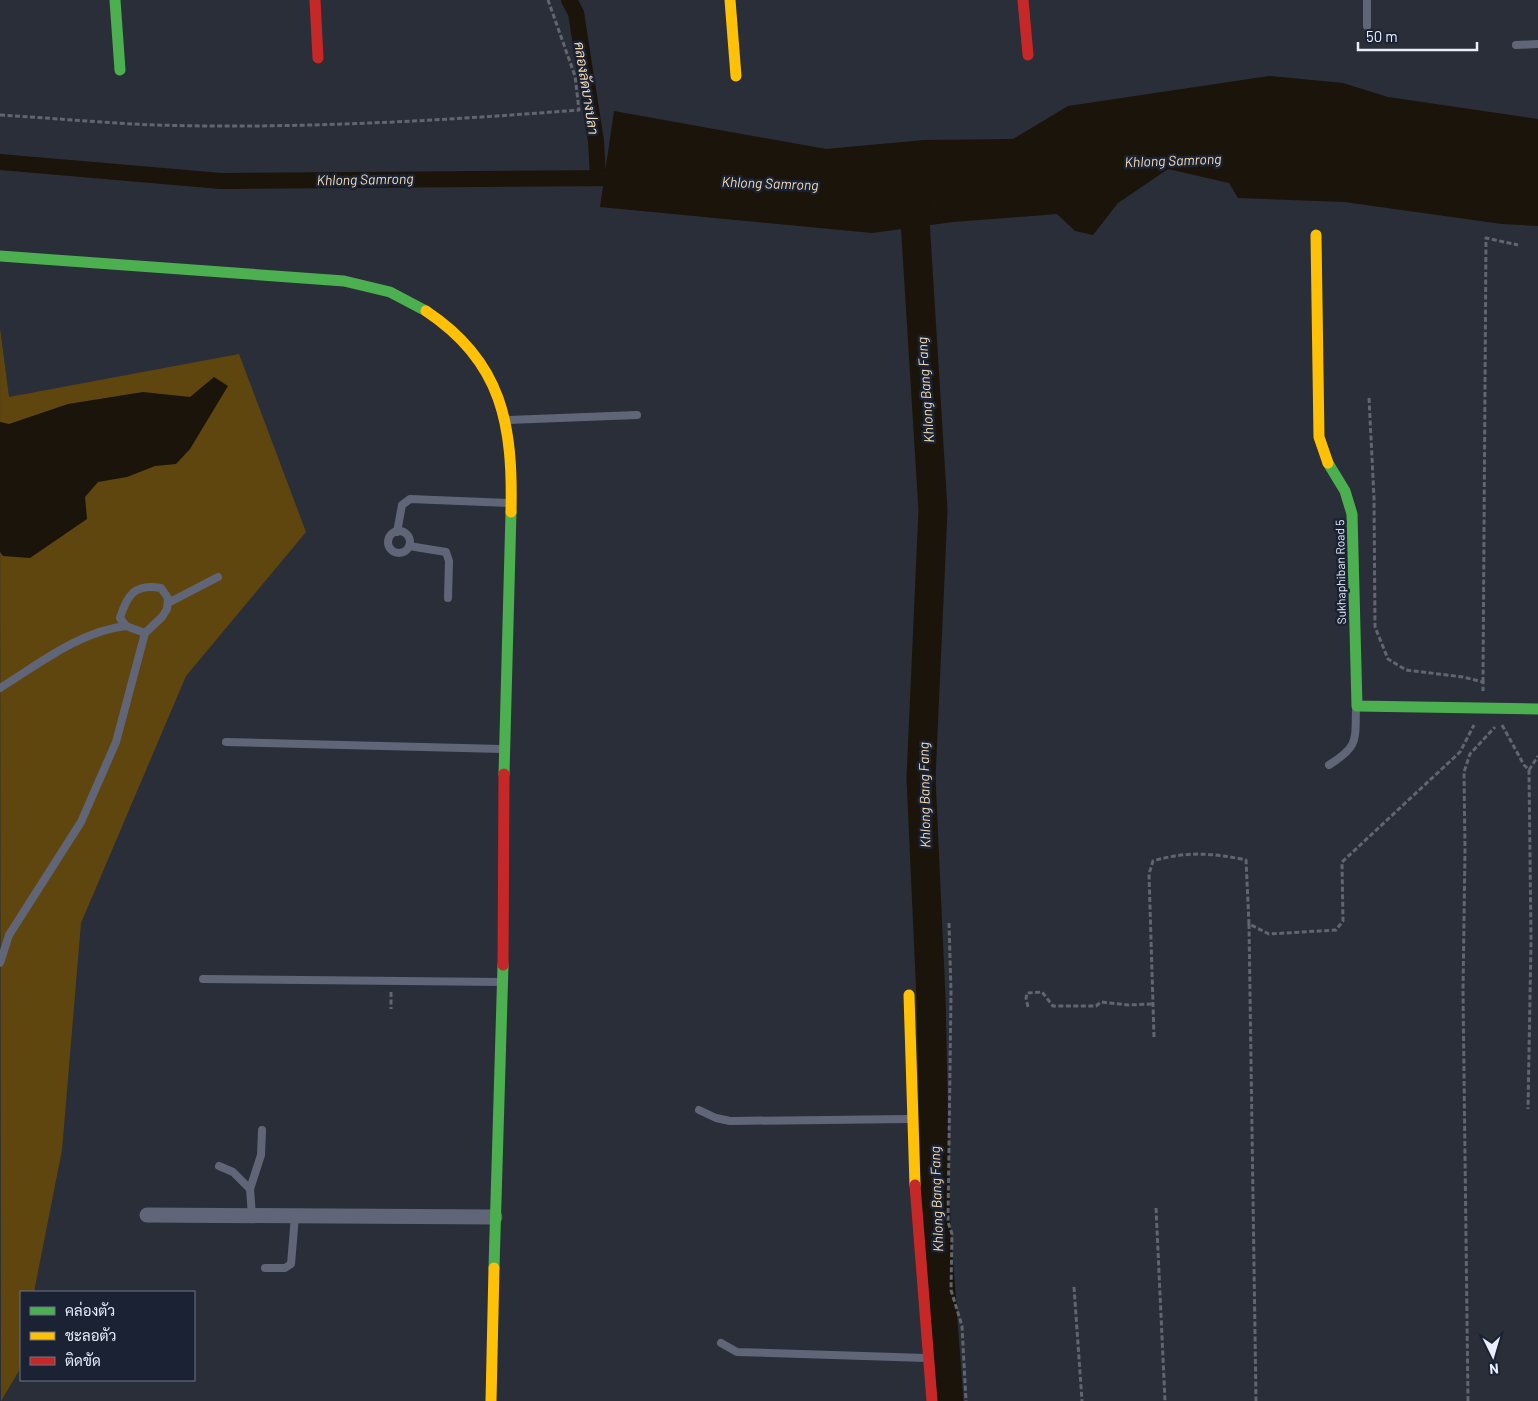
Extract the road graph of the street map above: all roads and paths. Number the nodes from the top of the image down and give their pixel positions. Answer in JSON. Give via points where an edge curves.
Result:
{"nodes":[{"id":1,"x":115,"y":0,"type":"edge"},
{"id":2,"x":316,"y":0,"type":"edge"},
{"id":3,"x":548,"y":0,"type":"edge"},
{"id":4,"x":730,"y":0,"type":"edge"},
{"id":5,"x":1023,"y":0,"type":"edge"},
{"id":6,"x":1367,"y":0,"type":"edge"},
{"id":7,"x":1367,"y":26,"type":"dead end"},
{"id":8,"x":1538,"y":44,"type":"edge"},
{"id":9,"x":1516,"y":45,"type":"dead end"},
{"id":10,"x":1028,"y":55,"type":"dead end"},
{"id":11,"x":318,"y":58,"type":"dead end"},
{"id":12,"x":120,"y":70,"type":"dead end"},
{"id":13,"x":736,"y":76,"type":"dead end"},
{"id":14,"x":0,"y":115,"type":"edge"},
{"id":15,"x":1316,"y":234,"type":"dead end"},
{"id":16,"x":1518,"y":245,"type":"dead end"},
{"id":17,"x":0,"y":256,"type":"edge"},
{"id":18,"x":1369,"y":398,"type":"dead end"},
{"id":19,"x":637,"y":415,"type":"dead end"},
{"id":20,"x":506,"y":420,"type":"junction"},
{"id":21,"x":511,"y":503,"type":"junction"},
{"id":22,"x":397,"y":532,"type":"junction"},
{"id":23,"x":409,"y":546,"type":"junction"},
{"id":24,"x":218,"y":577,"type":"dead end"},
{"id":25,"x":448,"y":598,"type":"dead end"},
{"id":26,"x":168,"y":603,"type":"junction"},
{"id":27,"x":126,"y":626,"type":"junction"},
{"id":28,"x":145,"y":633,"type":"junction"},
{"id":29,"x":1483,"y":682,"type":"junction"},
{"id":30,"x":0,"y":688,"type":"edge"},
{"id":31,"x":1356,"y":706,"type":"junction"},
{"id":32,"x":1483,"y":709,"type":"junction"},
{"id":33,"x":1538,"y":710,"type":"edge"},
{"id":34,"x":226,"y":742,"type":"dead end"},
{"id":35,"x":504,"y":749,"type":"junction"},
{"id":36,"x":1538,"y":756,"type":"edge"},
{"id":37,"x":1329,"y":765,"type":"dead end"},
{"id":38,"x":1529,"y":770,"type":"junction"},
{"id":39,"x":949,"y":923,"type":"dead end"},
{"id":40,"x":1249,"y":924,"type":"junction"},
{"id":41,"x":0,"y":964,"type":"edge"},
{"id":42,"x":203,"y":979,"type":"dead end"},
{"id":43,"x":390,"y":981,"type":"junction"},
{"id":44,"x":503,"y":982,"type":"junction"},
{"id":45,"x":909,"y":995,"type":"dead end"},
{"id":46,"x":1153,"y":1004,"type":"junction"},
{"id":47,"x":1028,"y":1007,"type":"dead end"},
{"id":48,"x":391,"y":1009,"type":"dead end"},
{"id":49,"x":1154,"y":1037,"type":"dead end"},
{"id":50,"x":1528,"y":1109,"type":"dead end"},
{"id":51,"x":699,"y":1110,"type":"dead end"},
{"id":52,"x":912,"y":1119,"type":"junction"},
{"id":53,"x":262,"y":1130,"type":"dead end"},
{"id":54,"x":219,"y":1166,"type":"dead end"},
{"id":55,"x":250,"y":1189,"type":"junction"},
{"id":56,"x":1156,"y":1208,"type":"dead end"},
{"id":57,"x":148,"y":1215,"type":"dead end"},
{"id":58,"x":252,"y":1216,"type":"junction"},
{"id":59,"x":295,"y":1216,"type":"junction"},
{"id":60,"x":495,"y":1217,"type":"junction"},
{"id":61,"x":265,"y":1268,"type":"dead end"},
{"id":62,"x":1074,"y":1287,"type":"dead end"},
{"id":63,"x":721,"y":1343,"type":"dead end"},
{"id":64,"x":928,"y":1358,"type":"junction"},
{"id":65,"x":490,"y":1401,"type":"edge"},
{"id":66,"x":932,"y":1401,"type":"edge"},
{"id":67,"x":966,"y":1401,"type":"edge"},
{"id":68,"x":1082,"y":1401,"type":"edge"},
{"id":69,"x":1165,"y":1401,"type":"edge"},
{"id":70,"x":1256,"y":1401,"type":"edge"},
{"id":71,"x":1468,"y":1401,"type":"edge"}],
"edges":[{"from":1,"to":12,"type":"street"},
{"from":2,"to":11,"type":"street"},
{"from":3,"to":14,"type":"path","via":[[575,76],[579,110],[456,120],[332,124],[155,125]]},
{"from":4,"to":13,"type":"street"},
{"from":5,"to":10,"type":"street"},
{"from":6,"to":7,"type":"lane"},
{"from":8,"to":9,"type":"lane"},
{"from":15,"to":31,"type":"street","name":"Sukhaphiban Road 5","via":[[1318,437],[1327,461],[1346,491],[1352,514]]},
{"from":16,"to":29,"type":"path","via":[[1486,238]]},
{"from":17,"to":20,"type":"street","via":[[344,280],[396,294],[442,322],[473,352],[498,396]]},
{"from":18,"to":29,"type":"path","via":[[1375,627],[1388,658],[1406,670]]},
{"from":19,"to":20,"type":"lane"},
{"from":20,"to":21,"type":"street","via":[[512,466]]},
{"from":21,"to":22,"type":"lane","via":[[410,499],[402,505]]},
{"from":21,"to":35,"type":"street"},
{"from":22,"to":23,"type":"lane","via":[[406,534]]},
{"from":22,"to":23,"type":"lane","via":[[388,542],[393,551],[403,552]]},
{"from":23,"to":25,"type":"lane","via":[[446,552],[449,561]]},
{"from":24,"to":26,"type":"lane"},
{"from":26,"to":27,"type":"lane","via":[[161,588],[148,585],[135,590],[124,605],[120,618]]},
{"from":26,"to":28,"type":"lane","via":[[162,617]]},
{"from":27,"to":28,"type":"lane"},
{"from":27,"to":30,"type":"lane","via":[[90,634]]},
{"from":28,"to":41,"type":"lane","via":[[116,742],[81,822],[9,935]]},
{"from":29,"to":32,"type":"path"},
{"from":31,"to":32,"type":"street"},
{"from":31,"to":37,"type":"lane","via":[[1352,748]]},
{"from":32,"to":33,"type":"street"},
{"from":32,"to":40,"type":"path","via":[[1460,752],[1342,862],[1344,921],[1336,930],[1269,934]]},
{"from":34,"to":35,"type":"lane"},
{"from":35,"to":44,"type":"street"},
{"from":36,"to":38,"type":"path"},
{"from":38,"to":50,"type":"path","via":[[1531,941]]},
{"from":38,"to":71,"type":"path","via":[[1502,728],[1502,718],[1470,754],[1464,772]]},
{"from":39,"to":67,"type":"path","via":[[948,1222],[952,1234],[951,1290],[962,1326]]},
{"from":40,"to":46,"type":"path","via":[[1246,860],[1212,853],[1170,856],[1153,862],[1149,874]]},
{"from":40,"to":70,"type":"path"},
{"from":42,"to":43,"type":"lane"},
{"from":43,"to":44,"type":"lane"},
{"from":43,"to":48,"type":"path"},
{"from":44,"to":60,"type":"street"},
{"from":45,"to":52,"type":"street"},
{"from":46,"to":47,"type":"path","via":[[1100,1002],[1096,1006],[1053,1006],[1042,992],[1027,993]]},
{"from":46,"to":49,"type":"path"},
{"from":51,"to":52,"type":"lane","via":[[730,1122]]},
{"from":52,"to":64,"type":"street","via":[[919,1265]]},
{"from":53,"to":55,"type":"lane","via":[[261,1155]]},
{"from":54,"to":55,"type":"lane","via":[[233,1172]]},
{"from":55,"to":58,"type":"lane"},
{"from":56,"to":69,"type":"path"},
{"from":57,"to":58,"type":"street"},
{"from":58,"to":59,"type":"street"},
{"from":59,"to":60,"type":"street"},
{"from":59,"to":61,"type":"lane","via":[[291,1264],[285,1268]]},
{"from":60,"to":65,"type":"street"},
{"from":62,"to":68,"type":"path"},
{"from":63,"to":64,"type":"lane","via":[[737,1352]]},
{"from":64,"to":66,"type":"street"}]}
